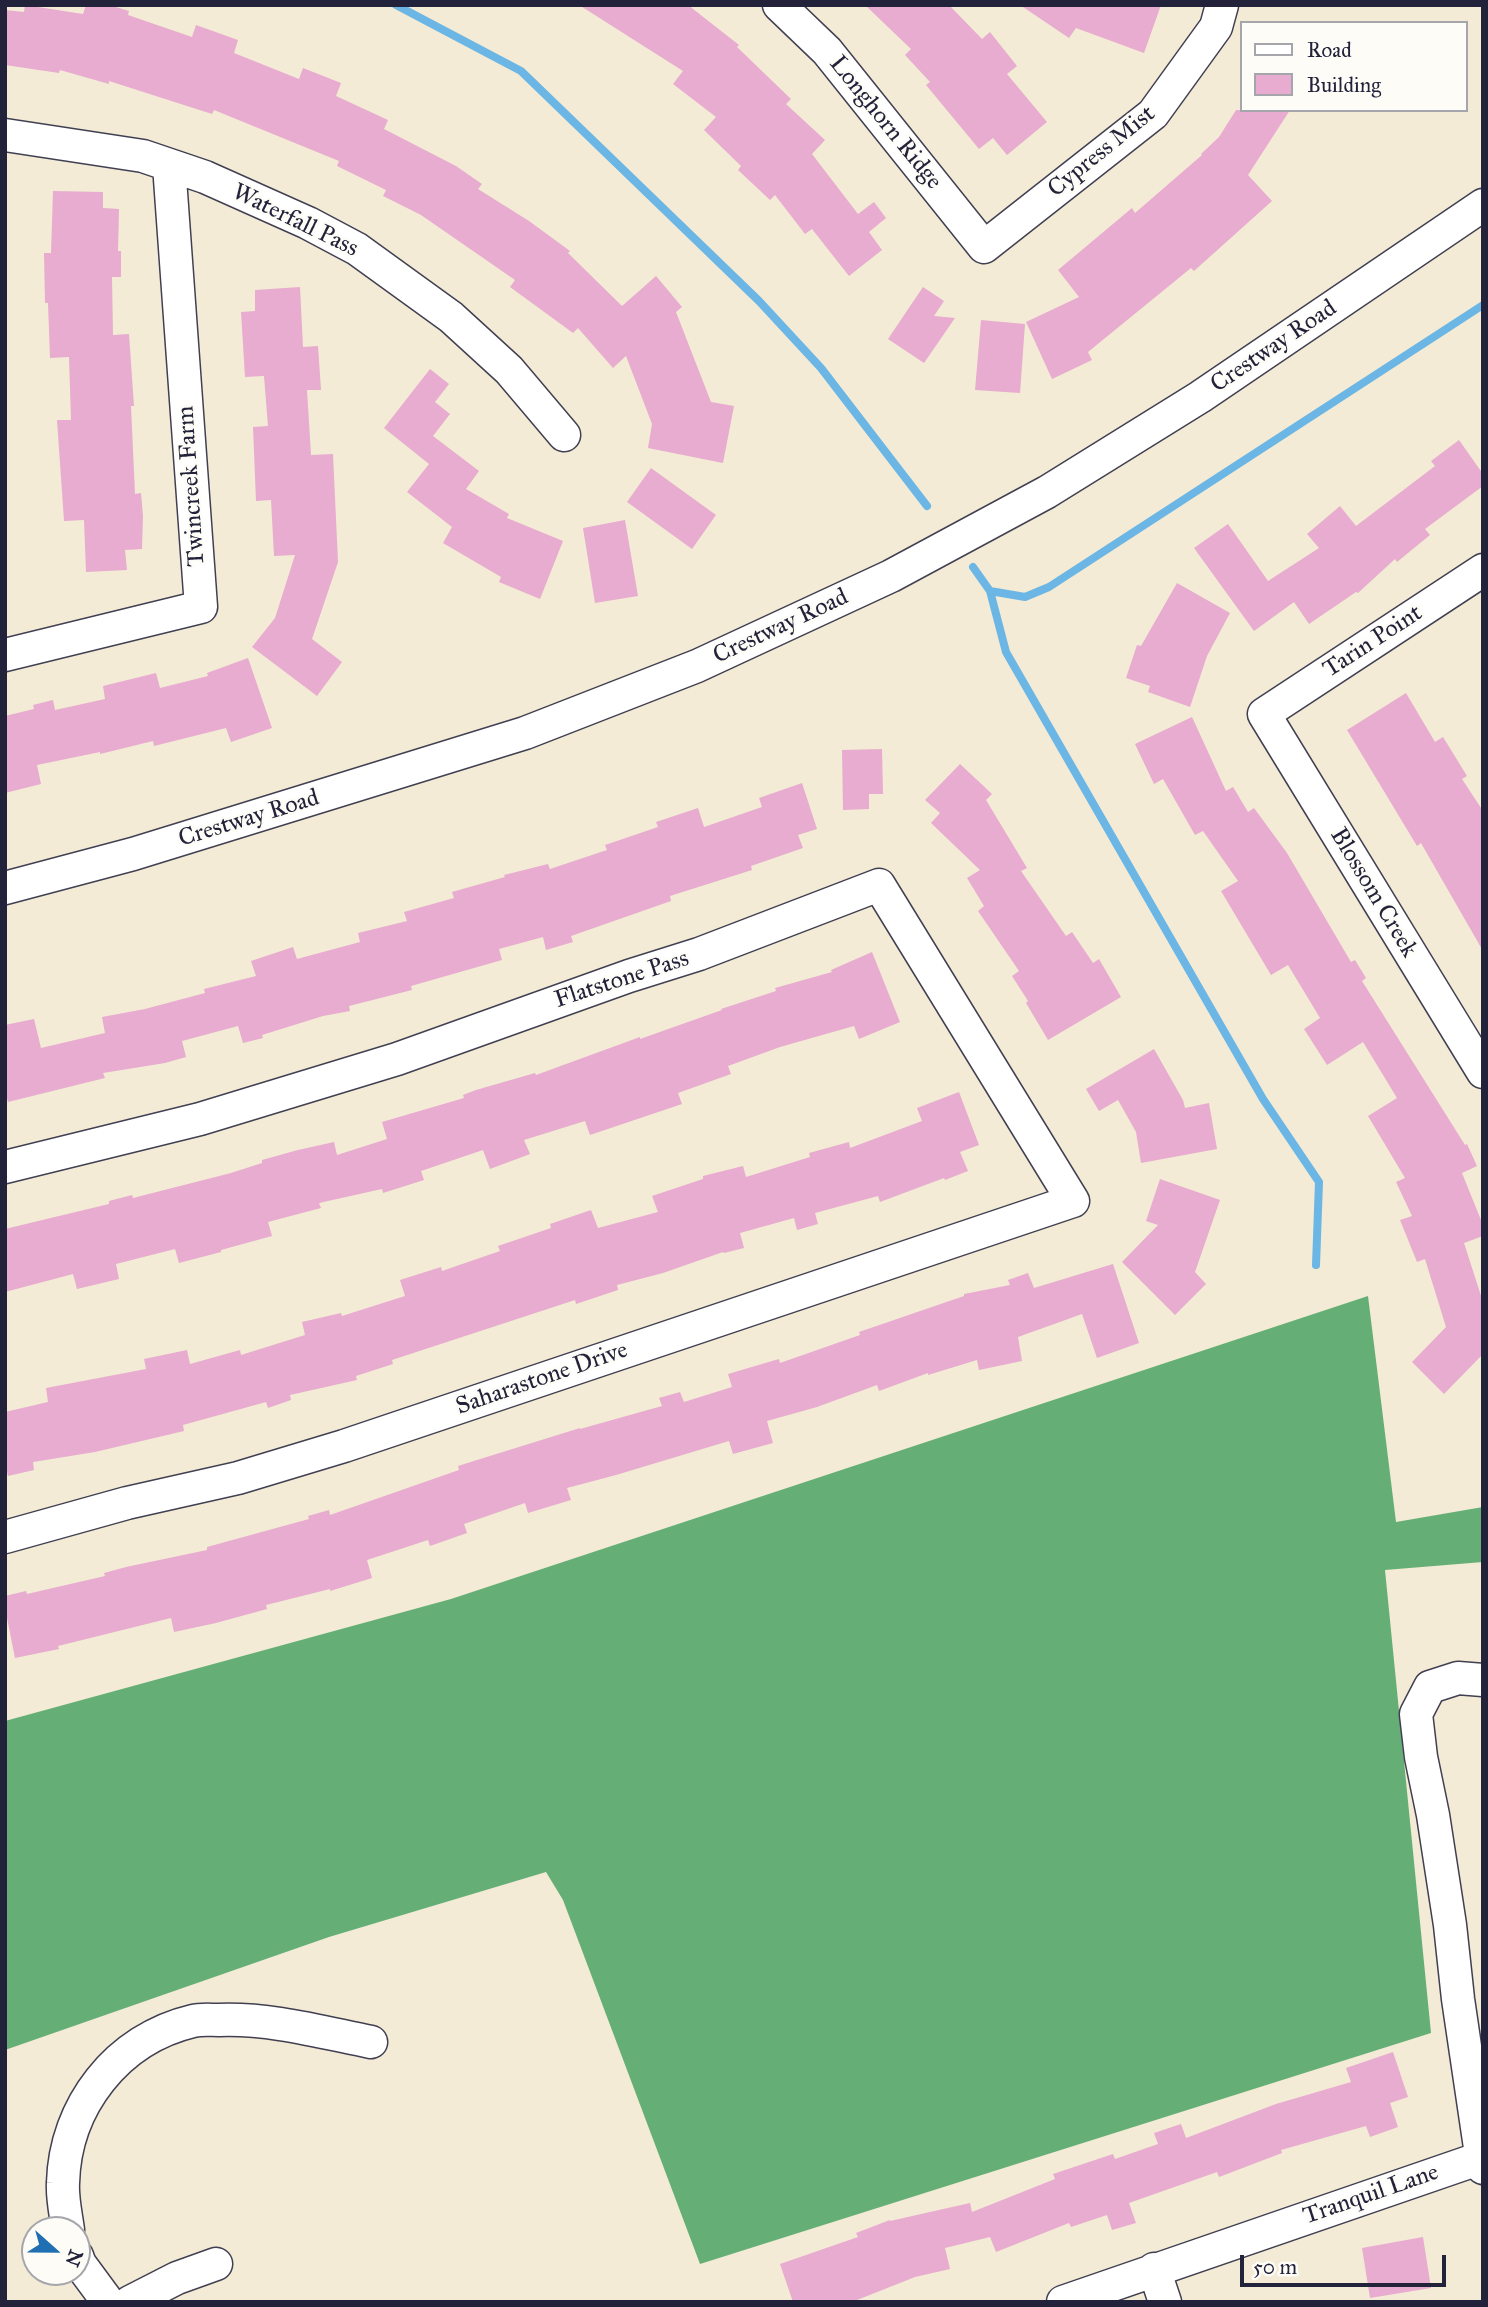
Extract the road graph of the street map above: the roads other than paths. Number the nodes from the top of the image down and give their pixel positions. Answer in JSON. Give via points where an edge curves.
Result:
{"nodes":[{"id":1,"x":779,"y":5,"type":"edge"},
{"id":2,"x":1222,"y":5,"type":"edge"},
{"id":3,"x":5,"y":135,"type":"edge"},
{"id":4,"x":169,"y":165,"type":"junction"},
{"id":5,"x":1483,"y":205,"type":"edge"},
{"id":6,"x":984,"y":247,"type":"joint"},
{"id":7,"x":564,"y":435,"type":"dead end"},
{"id":8,"x":1483,"y":570,"type":"edge"},
{"id":9,"x":5,"y":655,"type":"edge"},
{"id":10,"x":1264,"y":714,"type":"joint"},
{"id":11,"x":5,"y":888,"type":"edge"},
{"id":12,"x":1483,"y":1072,"type":"edge"},
{"id":13,"x":5,"y":1167,"type":"edge"},
{"id":14,"x":1073,"y":1201,"type":"joint"},
{"id":15,"x":5,"y":1537,"type":"edge"},
{"id":16,"x":1483,"y":1680,"type":"edge"},
{"id":17,"x":371,"y":2042,"type":"dead end"},
{"id":18,"x":1482,"y":2163,"type":"edge"},
{"id":19,"x":67,"y":2216,"type":"edge"},
{"id":20,"x":216,"y":2264,"type":"dead end"},
{"id":21,"x":1154,"y":2269,"type":"junction"},
{"id":22,"x":91,"y":2278,"type":"edge"},
{"id":23,"x":108,"y":2302,"type":"edge"},
{"id":24,"x":130,"y":2302,"type":"edge"},
{"id":25,"x":1063,"y":2302,"type":"edge"},
{"id":26,"x":1165,"y":2302,"type":"edge"}],
"edges":[{"from":1,"to":6,"type":"street","name":"Longhorn Ridge","via":[[827,51]]},
{"from":2,"to":6,"type":"street","name":"Cypress Mist","via":[[1216,27],[1153,114]]},
{"from":3,"to":4,"type":"street","name":"Waterfall Pass","via":[[143,156]]},
{"from":4,"to":7,"type":"street","name":"Waterfall Pass","via":[[308,222],[357,249],[451,317],[509,370]]},
{"from":4,"to":9,"type":"street","name":"Twincreek Farm","via":[[201,607]]},
{"from":5,"to":11,"type":"street","name":"Crestway Road","via":[[1200,397],[1047,492],[891,576],[696,666],[525,733],[133,854]]},
{"from":8,"to":10,"type":"street","name":"Tarin Point"},
{"from":10,"to":12,"type":"street","name":"Blossom Creek"},
{"from":13,"to":14,"type":"street","name":"Flatstone Pass","via":[[200,1119],[397,1059],[699,954],[879,885]]},
{"from":14,"to":15,"type":"street","name":"Saharastone Drive","via":[[344,1446]]},
{"from":16,"to":18,"type":"street","via":[[1458,1678],[1430,1687],[1416,1714]]},
{"from":17,"to":19,"type":"street","via":[[241,2019],[194,2021],[151,2036],[118,2059],[91,2089],[69,2141],[63,2183]]},
{"from":18,"to":21,"type":"street","name":"Tranquil Lane"},
{"from":20,"to":24,"type":"street"},
{"from":21,"to":25,"type":"street","name":"Tranquil Lane"},
{"from":21,"to":26,"type":"street"},
{"from":22,"to":23,"type":"street"}]}
